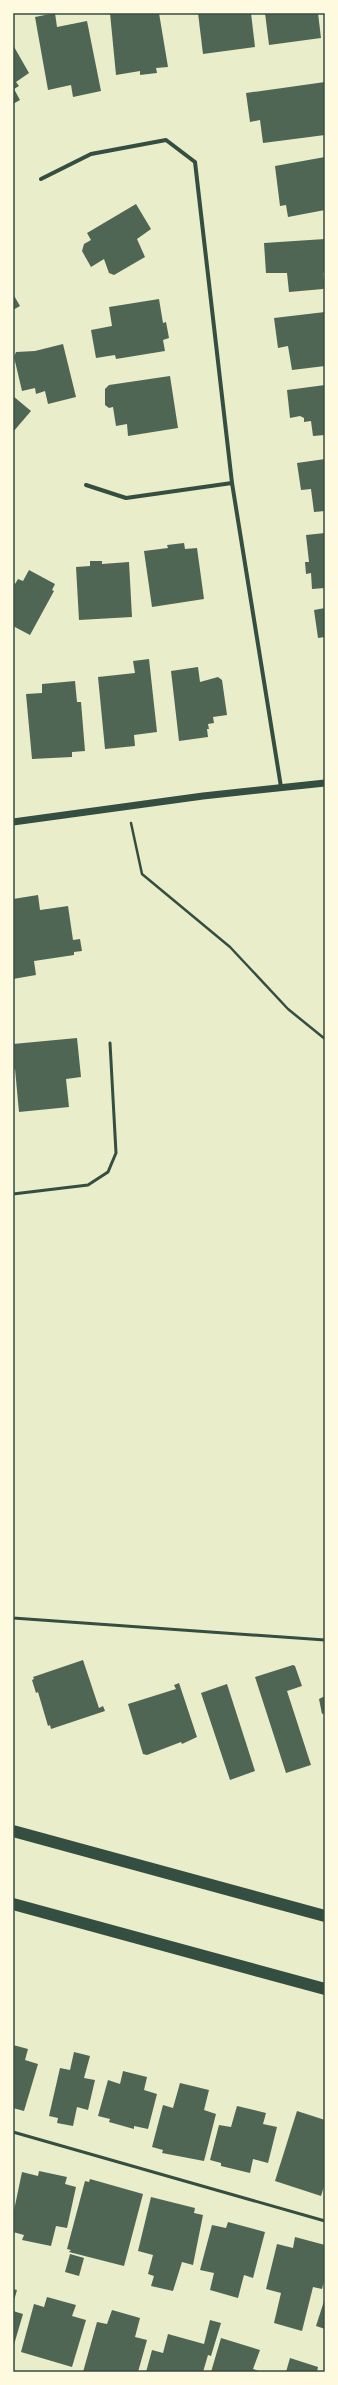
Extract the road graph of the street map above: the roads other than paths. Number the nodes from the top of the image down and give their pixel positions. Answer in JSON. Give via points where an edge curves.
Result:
{"nodes":[{"id":1,"x":41,"y":179,"type":"dead end"},
{"id":2,"x":232,"y":483,"type":"junction"},
{"id":3,"x":86,"y":485,"type":"dead end"},
{"id":4,"x":325,"y":783,"type":"edge"},
{"id":5,"x":280,"y":787,"type":"junction"},
{"id":6,"x":13,"y":822,"type":"edge"},
{"id":7,"x":110,"y":1043,"type":"dead end"},
{"id":8,"x":13,"y":1194,"type":"edge"},
{"id":9,"x":13,"y":1618,"type":"edge"},
{"id":10,"x":325,"y":1640,"type":"edge"},
{"id":11,"x":13,"y":1832,"type":"edge"},
{"id":12,"x":13,"y":1904,"type":"edge"},
{"id":13,"x":325,"y":1916,"type":"edge"},
{"id":14,"x":325,"y":1989,"type":"edge"},
{"id":15,"x":13,"y":2132,"type":"edge"},
{"id":16,"x":325,"y":2221,"type":"edge"}],
"edges":[{"from":1,"to":2,"type":"street","via":[[91,154],[166,140],[195,162]]},
{"from":2,"to":3,"type":"street","via":[[126,498]]},
{"from":2,"to":5,"type":"street"},
{"from":4,"to":5,"type":"street"},
{"from":5,"to":6,"type":"street"},
{"from":7,"to":8,"type":"lane","via":[[116,1153],[108,1172],[88,1184]]},
{"from":9,"to":10,"type":"lane"},
{"from":11,"to":13,"type":"highway"},
{"from":12,"to":14,"type":"highway"},
{"from":15,"to":16,"type":"lane"}]}
